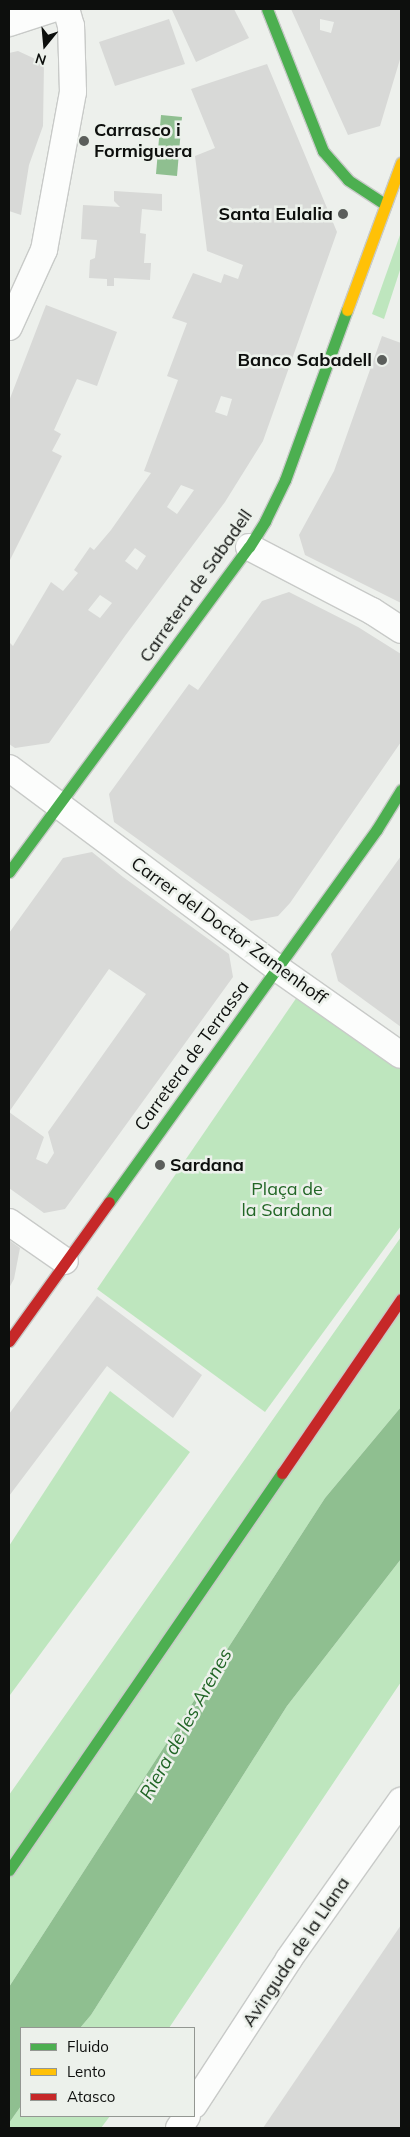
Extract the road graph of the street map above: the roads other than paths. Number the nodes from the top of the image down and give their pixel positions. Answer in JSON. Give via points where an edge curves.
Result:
{"nodes":[{"id":1,"x":52,"y":9,"type":"edge"},
{"id":2,"x":66,"y":9,"type":"edge"},
{"id":3,"x":266,"y":9,"type":"edge"},
{"id":4,"x":9,"y":23,"type":"edge"},
{"id":5,"x":401,"y":163,"type":"edge"},
{"id":6,"x":401,"y":199,"type":"edge"},
{"id":7,"x":386,"y":206,"type":"junction"},
{"id":8,"x":9,"y":327,"type":"edge"},
{"id":9,"x":249,"y":547,"type":"junction"},
{"id":10,"x":401,"y":630,"type":"edge"},
{"id":11,"x":9,"y":768,"type":"edge"},
{"id":12,"x":401,"y":790,"type":"edge"},
{"id":13,"x":57,"y":806,"type":"junction"},
{"id":14,"x":9,"y":872,"type":"edge"},
{"id":15,"x":277,"y":968,"type":"junction"},
{"id":16,"x":401,"y":1055,"type":"edge"},
{"id":17,"x":9,"y":1222,"type":"edge"},
{"id":18,"x":65,"y":1261,"type":"junction"},
{"id":19,"x":401,"y":1299,"type":"edge"},
{"id":20,"x":9,"y":1340,"type":"edge"},
{"id":21,"x":401,"y":1801,"type":"edge"},
{"id":22,"x":9,"y":1870,"type":"edge"},
{"id":23,"x":195,"y":2103,"type":"edge"},
{"id":24,"x":186,"y":2117,"type":"edge"},
{"id":25,"x":179,"y":2128,"type":"edge"}],
"edges":[{"from":1,"to":4,"type":"street"},
{"from":2,"to":8,"type":"street","via":[[71,26],[73,92],[44,250]]},
{"from":3,"to":7,"type":"street","via":[[323,151],[348,180]]},
{"from":5,"to":7,"type":"street","name":"Carretera de Sabadell"},
{"from":6,"to":7,"type":"street"},
{"from":7,"to":9,"type":"street","name":"Carretera de Sabadell","via":[[286,480]]},
{"from":9,"to":10,"type":"street","via":[[372,611]]},
{"from":9,"to":13,"type":"street","name":"Carretera de Sabadell"},
{"from":11,"to":13,"type":"street","name":"Carrer del Doctor Zamenhoff"},
{"from":12,"to":15,"type":"street","name":"Carretera de Terrassa","via":[[377,829]]},
{"from":13,"to":14,"type":"street","name":"Carretera de Sabadell"},
{"from":13,"to":15,"type":"street","name":"Carrer del Doctor Zamenhoff"},
{"from":15,"to":16,"type":"street","name":"Carrer del Doctor Zamenhoff"},
{"from":15,"to":18,"type":"street","name":"Carretera de Terrassa"},
{"from":17,"to":18,"type":"street"},
{"from":18,"to":20,"type":"street","name":"Carretera de Terrassa"},
{"from":19,"to":22,"type":"street"},
{"from":21,"to":23,"type":"street","name":"Avinguda de la Llana","via":[[289,1959]]},
{"from":24,"to":25,"type":"street"}]}
